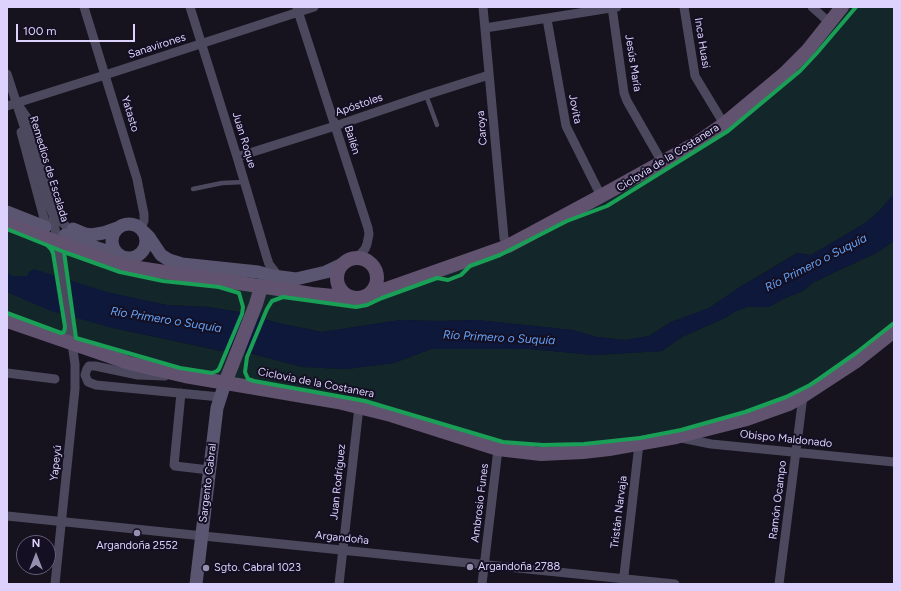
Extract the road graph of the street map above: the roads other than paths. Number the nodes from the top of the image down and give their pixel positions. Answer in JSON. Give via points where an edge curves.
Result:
{"nodes":[{"id":1,"x":84,"y":7,"type":"edge"},
{"id":2,"x":190,"y":7,"type":"edge"},
{"id":3,"x":314,"y":7,"type":"edge"},
{"id":4,"x":483,"y":7,"type":"edge"},
{"id":5,"x":613,"y":7,"type":"edge"},
{"id":6,"x":684,"y":7,"type":"edge"},
{"id":7,"x":812,"y":7,"type":"edge"},
{"id":8,"x":842,"y":7,"type":"edge"},
{"id":9,"x":298,"y":10,"type":"edge"},
{"id":10,"x":547,"y":19,"type":"junction"},
{"id":11,"x":830,"y":23,"type":"junction"},
{"id":12,"x":485,"y":28,"type":"junction"},
{"id":13,"x":202,"y":44,"type":"junction"},
{"id":14,"x":7,"y":74,"type":"edge"},
{"id":15,"x":105,"y":75,"type":"junction"},
{"id":16,"x":490,"y":75,"type":"junction"},
{"id":17,"x":426,"y":95,"type":"junction"},
{"id":18,"x":16,"y":103,"type":"junction"},
{"id":19,"x":7,"y":106,"type":"edge"},
{"id":20,"x":724,"y":124,"type":"junction"},
{"id":21,"x":437,"y":125,"type":"dead end"},
{"id":22,"x":335,"y":126,"type":"junction"},
{"id":23,"x":237,"y":157,"type":"junction"},
{"id":24,"x":662,"y":162,"type":"junction"},
{"id":25,"x":244,"y":182,"type":"junction"},
{"id":26,"x":193,"y":189,"type":"dead end"},
{"id":27,"x":601,"y":196,"type":"junction"},
{"id":28,"x":7,"y":212,"type":"edge"},
{"id":29,"x":7,"y":224,"type":"edge"},
{"id":30,"x":45,"y":227,"type":"joint"},
{"id":31,"x":117,"y":228,"type":"junction"},
{"id":32,"x":142,"y":230,"type":"junction"},
{"id":33,"x":62,"y":238,"type":"junction"},
{"id":34,"x":508,"y":246,"type":"junction"},
{"id":35,"x":116,"y":254,"type":"junction"},
{"id":36,"x":132,"y":258,"type":"junction"},
{"id":37,"x":350,"y":261,"type":"junction"},
{"id":38,"x":279,"y":277,"type":"junction"},
{"id":39,"x":217,"y":280,"type":"junction"},
{"id":40,"x":260,"y":287,"type":"junction"},
{"id":41,"x":361,"y":297,"type":"junction"},
{"id":42,"x":7,"y":321,"type":"edge"},
{"id":43,"x":894,"y":331,"type":"edge"},
{"id":44,"x":72,"y":344,"type":"junction"},
{"id":45,"x":7,"y":373,"type":"edge"},
{"id":46,"x":185,"y":376,"type":"junction"},
{"id":47,"x":55,"y":379,"type":"dead end"},
{"id":48,"x":225,"y":383,"type":"junction"},
{"id":49,"x":181,"y":393,"type":"junction"},
{"id":50,"x":804,"y":396,"type":"junction"},
{"id":51,"x":220,"y":397,"type":"junction"},
{"id":52,"x":359,"y":407,"type":"junction"},
{"id":53,"x":676,"y":437,"type":"junction"},
{"id":54,"x":639,"y":444,"type":"junction"},
{"id":55,"x":498,"y":449,"type":"junction"},
{"id":56,"x":796,"y":451,"type":"junction"},
{"id":57,"x":894,"y":462,"type":"edge"},
{"id":58,"x":209,"y":470,"type":"junction"},
{"id":59,"x":7,"y":516,"type":"edge"},
{"id":60,"x":61,"y":522,"type":"junction"},
{"id":61,"x":202,"y":535,"type":"junction"},
{"id":62,"x":343,"y":550,"type":"junction"},
{"id":63,"x":485,"y":565,"type":"junction"},
{"id":64,"x":624,"y":581,"type":"edge"},
{"id":65,"x":55,"y":584,"type":"edge"},
{"id":66,"x":196,"y":584,"type":"edge"},
{"id":67,"x":340,"y":584,"type":"edge"},
{"id":68,"x":482,"y":584,"type":"edge"},
{"id":69,"x":674,"y":584,"type":"edge"},
{"id":70,"x":779,"y":584,"type":"edge"}],
"edges":[{"from":1,"to":15,"type":"street","name":"Yatasto"},
{"from":2,"to":13,"type":"street","name":"Juan Roque"},
{"from":3,"to":9,"type":"street","name":"Sanavirones"},
{"from":4,"to":12,"type":"street","name":"Caroya"},
{"from":5,"to":10,"type":"street"},
{"from":5,"to":24,"type":"street","name":"Jesús María","via":[[624,93]]},
{"from":6,"to":20,"type":"street","name":"Inca Huasi","via":[[695,76]]},
{"from":7,"to":11,"type":"street"},
{"from":8,"to":11,"type":"main road"},
{"from":9,"to":13,"type":"street","name":"Sanavirones"},
{"from":9,"to":22,"type":"street","name":"Bailén"},
{"from":10,"to":12,"type":"street"},
{"from":10,"to":27,"type":"street","name":"Jovita","via":[[566,126]]},
{"from":11,"to":20,"type":"main road","via":[[784,74]]},
{"from":12,"to":16,"type":"street","name":"Caroya"},
{"from":13,"to":15,"type":"street","name":"Sanavirones"},
{"from":13,"to":23,"type":"street","name":"Juan Roque"},
{"from":14,"to":18,"type":"street","name":"Remedios de Escalada"},
{"from":15,"to":18,"type":"street","name":"Sanavirones"},
{"from":15,"to":32,"type":"street","name":"Yatasto","via":[[141,198],[144,214]]},
{"from":16,"to":17,"type":"street","name":"Apóstoles"},
{"from":16,"to":34,"type":"street","name":"Caroya","via":[[504,238]]},
{"from":17,"to":21,"type":"lane"},
{"from":17,"to":22,"type":"street","name":"Apóstoles"},
{"from":18,"to":19,"type":"street","name":"Sanavirones"},
{"from":18,"to":30,"type":"street","name":"Remedios de Escalada","via":[[18,122]]},
{"from":18,"to":33,"type":"street","name":"Remedios de Escalada"},
{"from":18,"to":33,"type":"street","name":"Remedios de Escalada","via":[[32,125],[62,222]]},
{"from":20,"to":24,"type":"main road"},
{"from":22,"to":23,"type":"street","name":"Apóstoles"},
{"from":22,"to":37,"type":"street","name":"Bailén","via":[[369,234],[365,249]]},
{"from":23,"to":25,"type":"street","name":"Juan Roque"},
{"from":24,"to":27,"type":"main road"},
{"from":25,"to":26,"type":"lane","via":[[222,183]]},
{"from":25,"to":38,"type":"street","name":"Juan Roque","via":[[269,264]]},
{"from":27,"to":34,"type":"main road"},
{"from":28,"to":30,"type":"street"},
{"from":29,"to":33,"type":"main road"},
{"from":31,"to":32,"type":"street","via":[[132,224]]},
{"from":31,"to":33,"type":"street","via":[[103,234]]},
{"from":31,"to":35,"type":"street","via":[[112,238]]},
{"from":32,"to":36,"type":"street","via":[[146,237],[144,248]]},
{"from":32,"to":38,"type":"street","via":[[161,255],[176,263],[258,272]]},
{"from":33,"to":35,"type":"street"},
{"from":33,"to":39,"type":"main road","via":[[125,266]]},
{"from":33,"to":44,"type":"street","name":"Yapeyú"},
{"from":34,"to":41,"type":"main road"},
{"from":35,"to":36,"type":"street"},
{"from":36,"to":39,"type":"street"},
{"from":37,"to":38,"type":"street","via":[[326,272],[296,280]]},
{"from":37,"to":41,"type":"main road","via":[[337,275],[337,282],[344,293]]},
{"from":37,"to":41,"type":"main road","via":[[363,260],[369,263],[376,273],[375,286],[371,292]]},
{"from":39,"to":40,"type":"main road"},
{"from":40,"to":41,"type":"main road"},
{"from":40,"to":48,"type":"main road","via":[[256,304]]},
{"from":42,"to":44,"type":"main road"},
{"from":43,"to":50,"type":"main road","via":[[855,362]]},
{"from":44,"to":46,"type":"main road","via":[[129,363]]},
{"from":44,"to":60,"type":"street","name":"Yapeyú","via":[[75,389]]},
{"from":45,"to":47,"type":"street"},
{"from":46,"to":48,"type":"main road"},
{"from":46,"to":49,"type":"street","via":[[148,376],[95,366],[89,366],[86,372],[88,382],[96,385]]},
{"from":48,"to":51,"type":"street","name":"Sargento Cabral"},
{"from":48,"to":52,"type":"main road"},
{"from":49,"to":51,"type":"street"},
{"from":49,"to":58,"type":"street","via":[[174,465]]},
{"from":50,"to":53,"type":"main road","via":[[747,419]]},
{"from":50,"to":56,"type":"street","name":"Ramón Ocampo"},
{"from":51,"to":58,"type":"street","name":"Sargento Cabral"},
{"from":52,"to":55,"type":"main road"},
{"from":52,"to":62,"type":"street","name":"Juan Rodríguez"},
{"from":53,"to":54,"type":"main road"},
{"from":53,"to":56,"type":"street","name":"Obispo Maldonado","via":[[711,444]]},
{"from":54,"to":55,"type":"main road","via":[[559,454]]},
{"from":54,"to":64,"type":"street","name":"Tristán Narvaja"},
{"from":55,"to":63,"type":"street","name":"Ambrosio Funes"},
{"from":56,"to":57,"type":"street","name":"Obispo Maldonado"},
{"from":56,"to":70,"type":"street","name":"Ramón Ocampo"},
{"from":58,"to":61,"type":"street","name":"Sargento Cabral"},
{"from":59,"to":60,"type":"street","name":"Argandoña"},
{"from":60,"to":61,"type":"street","name":"Argandoña"},
{"from":60,"to":65,"type":"street","name":"Yapeyú"},
{"from":61,"to":62,"type":"street","name":"Argandoña"},
{"from":61,"to":66,"type":"street","name":"Sargento Cabral"},
{"from":62,"to":63,"type":"street","name":"Argandoña"},
{"from":62,"to":67,"type":"street","name":"Juan Rodríguez"},
{"from":63,"to":64,"type":"street","name":"Argandoña"},
{"from":63,"to":68,"type":"street","name":"Ambrosio Funes"},
{"from":64,"to":69,"type":"street","name":"Argandoña"}]}
